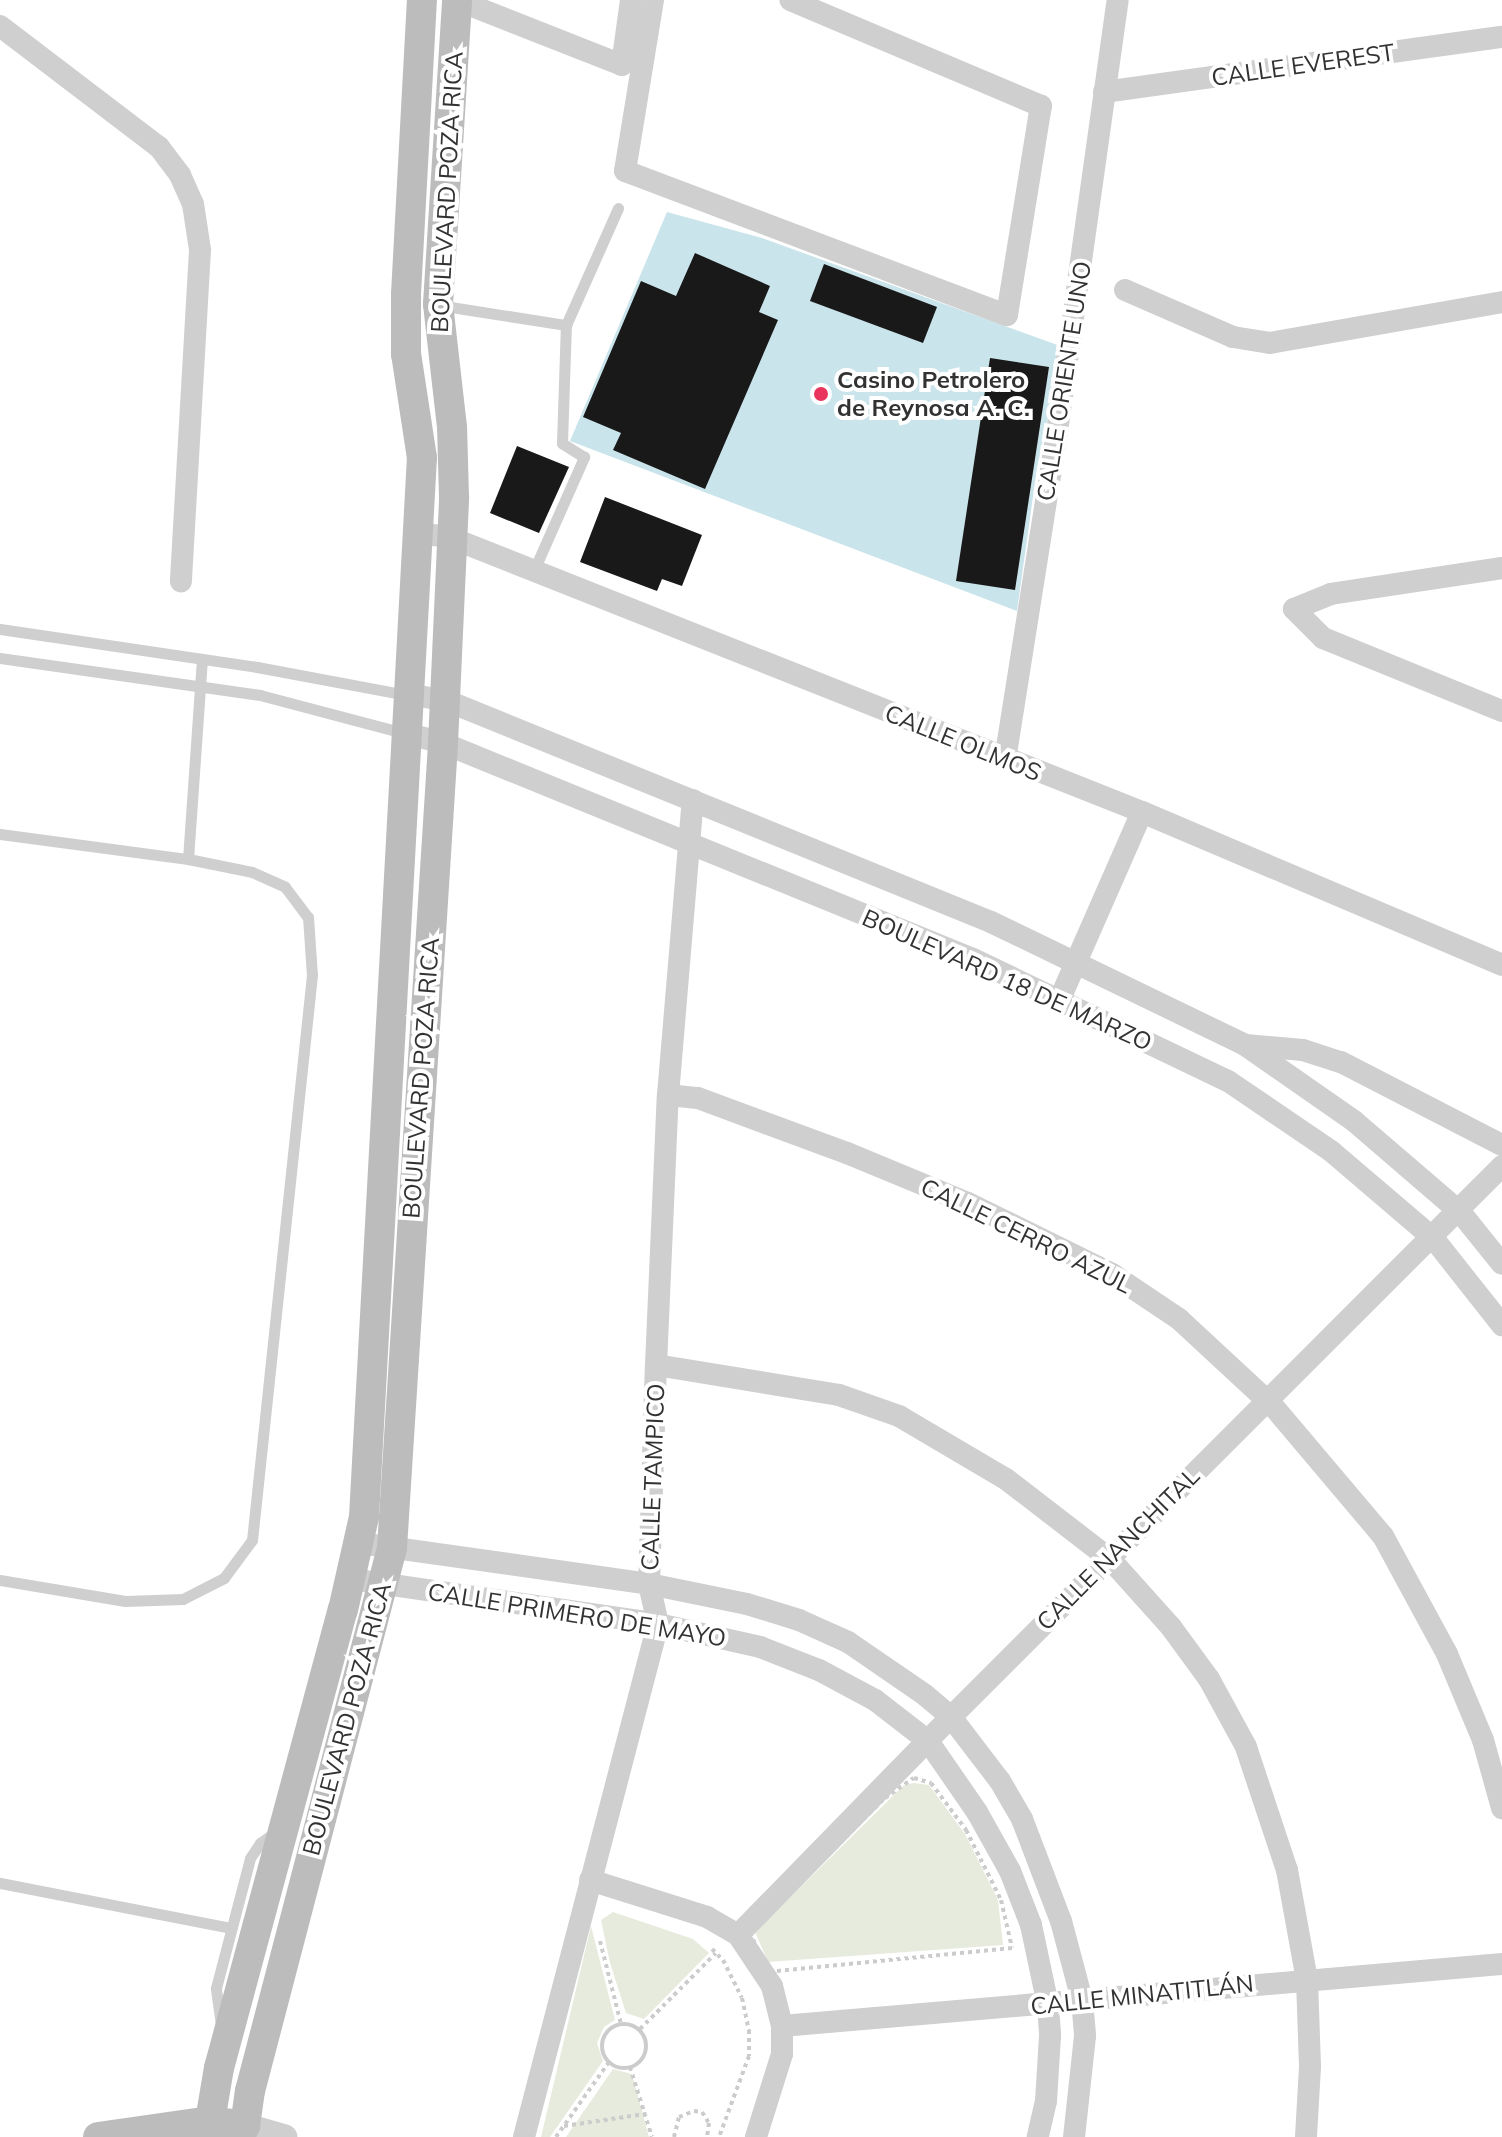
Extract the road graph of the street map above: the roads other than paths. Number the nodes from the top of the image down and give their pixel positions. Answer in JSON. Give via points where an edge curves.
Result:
{"nodes":[{"id":1,"x":422,"y":0,"type":"edge"},
{"id":2,"x":457,"y":0,"type":"edge"},
{"id":3,"x":631,"y":0,"type":"edge"},
{"id":4,"x":653,"y":0,"type":"edge"},
{"id":5,"x":790,"y":0,"type":"edge"},
{"id":6,"x":1118,"y":0,"type":"edge"},
{"id":7,"x":836,"y":9,"type":"edge"},
{"id":8,"x":0,"y":26,"type":"edge"},
{"id":9,"x":1502,"y":37,"type":"edge"},
{"id":10,"x":1104,"y":92,"type":"junction"},
{"id":11,"x":618,"y":208,"type":"dead end"},
{"id":12,"x":1125,"y":290,"type":"dead end"},
{"id":13,"x":1502,"y":302,"type":"edge"},
{"id":14,"x":438,"y":304,"type":"junction"},
{"id":15,"x":566,"y":325,"type":"junction"},
{"id":16,"x":419,"y":533,"type":"junction"},
{"id":17,"x":449,"y":537,"type":"junction"},
{"id":18,"x":1502,"y":568,"type":"edge"},
{"id":19,"x":534,"y":570,"type":"junction"},
{"id":20,"x":181,"y":581,"type":"dead end"},
{"id":21,"x":0,"y":629,"type":"edge"},
{"id":22,"x":0,"y":658,"type":"edge"},
{"id":23,"x":202,"y":659,"type":"junction"},
{"id":24,"x":200,"y":687,"type":"junction"},
{"id":25,"x":412,"y":695,"type":"junction"},
{"id":26,"x":445,"y":700,"type":"junction"},
{"id":27,"x":1502,"y":711,"type":"edge"},
{"id":28,"x":408,"y":734,"type":"junction"},
{"id":29,"x":443,"y":743,"type":"junction"},
{"id":30,"x":1005,"y":760,"type":"junction"},
{"id":31,"x":693,"y":800,"type":"junction"},
{"id":32,"x":1142,"y":812,"type":"junction"},
{"id":33,"x":0,"y":834,"type":"edge"},
{"id":34,"x":688,"y":844,"type":"junction"},
{"id":35,"x":188,"y":859,"type":"junction"},
{"id":36,"x":1077,"y":964,"type":"junction"},
{"id":37,"x":1502,"y":965,"type":"edge"},
{"id":38,"x":1059,"y":1001,"type":"junction"},
{"id":39,"x":1245,"y":1045,"type":"junction"},
{"id":40,"x":668,"y":1095,"type":"junction"},
{"id":41,"x":1502,"y":1145,"type":"edge"},
{"id":42,"x":1502,"y":1166,"type":"edge"},
{"id":43,"x":1457,"y":1211,"type":"junction"},
{"id":44,"x":1431,"y":1237,"type":"junction"},
{"id":45,"x":1502,"y":1264,"type":"edge"},
{"id":46,"x":1502,"y":1325,"type":"edge"},
{"id":47,"x":656,"y":1365,"type":"junction"},
{"id":48,"x":1266,"y":1401,"type":"junction"},
{"id":49,"x":359,"y":1543,"type":"junction"},
{"id":50,"x":392,"y":1548,"type":"junction"},
{"id":51,"x":1109,"y":1558,"type":"junction"},
{"id":52,"x":351,"y":1579,"type":"junction"},
{"id":53,"x":0,"y":1580,"type":"edge"},
{"id":54,"x":382,"y":1584,"type":"junction"},
{"id":55,"x":649,"y":1584,"type":"junction"},
{"id":56,"x":658,"y":1624,"type":"junction"},
{"id":57,"x":951,"y":1717,"type":"junction"},
{"id":58,"x":314,"y":1719,"type":"junction"},
{"id":59,"x":344,"y":1729,"type":"junction"},
{"id":60,"x":928,"y":1741,"type":"junction"},
{"id":61,"x":1502,"y":1808,"type":"edge"},
{"id":62,"x":285,"y":1826,"type":"junction"},
{"id":63,"x":590,"y":1880,"type":"junction"},
{"id":64,"x":0,"y":1883,"type":"edge"},
{"id":65,"x":232,"y":1928,"type":"junction"},
{"id":66,"x":745,"y":1937,"type":"junction"},
{"id":67,"x":1502,"y":1964,"type":"edge"},
{"id":68,"x":1307,"y":1980,"type":"junction"},
{"id":69,"x":1082,"y":2000,"type":"junction"},
{"id":70,"x":1048,"y":2005,"type":"junction"},
{"id":71,"x":782,"y":2026,"type":"junction"},
{"id":72,"x":226,"y":2041,"type":"junction"},
{"id":73,"x":212,"y":2129,"type":"edge"},
{"id":74,"x":242,"y":2131,"type":"edge"},
{"id":75,"x":98,"y":2137,"type":"edge"},
{"id":76,"x":284,"y":2137,"type":"edge"},
{"id":77,"x":524,"y":2137,"type":"edge"},
{"id":78,"x":756,"y":2137,"type":"edge"},
{"id":79,"x":1038,"y":2137,"type":"edge"},
{"id":80,"x":1074,"y":2137,"type":"edge"},
{"id":81,"x":1306,"y":2137,"type":"edge"}],
"edges":[{"from":1,"to":16,"type":"main road","name":"BOULEVARD POZA RICA","via":[[406,294],[406,354],[422,458]]},
{"from":2,"to":3,"type":"street","via":[[622,65]]},
{"from":2,"to":14,"type":"main road","name":"BOULEVARD POZA RICA"},
{"from":4,"to":7,"type":"street","via":[[625,171],[1007,315],[1041,106]]},
{"from":5,"to":7,"type":"street"},
{"from":6,"to":10,"type":"street","name":"CALLE ORIENTE UNO"},
{"from":8,"to":20,"type":"street","via":[[159,147],[193,204],[200,250]]},
{"from":9,"to":10,"type":"street","name":"CALLE EVEREST"},
{"from":10,"to":30,"type":"street","name":"CALLE ORIENTE UNO"},
{"from":11,"to":15,"type":"lane"},
{"from":12,"to":13,"type":"street","via":[[1233,337],[1270,343]]},
{"from":14,"to":15,"type":"lane"},
{"from":14,"to":17,"type":"main road","name":"BOULEVARD POZA RICA","via":[[454,454]]},
{"from":15,"to":19,"type":"lane","via":[[562,443],[584,457]]},
{"from":16,"to":17,"type":"street","name":"CALLE OLMOS"},
{"from":16,"to":25,"type":"main road","name":"BOULEVARD POZA RICA"},
{"from":17,"to":19,"type":"street","name":"CALLE OLMOS"},
{"from":17,"to":26,"type":"main road","name":"BOULEVARD POZA RICA"},
{"from":18,"to":27,"type":"street","via":[[1331,594],[1294,609],[1323,638]]},
{"from":19,"to":30,"type":"street","name":"CALLE OLMOS"},
{"from":21,"to":23,"type":"lane"},
{"from":22,"to":24,"type":"lane"},
{"from":23,"to":24,"type":"lane"},
{"from":23,"to":25,"type":"lane"},
{"from":24,"to":28,"type":"lane","via":[[260,695]]},
{"from":24,"to":35,"type":"lane"},
{"from":25,"to":26,"type":"street","name":"BOULEVARD 18 DE MARZO"},
{"from":25,"to":28,"type":"main road","name":"BOULEVARD POZA RICA"},
{"from":26,"to":29,"type":"main road","name":"BOULEVARD POZA RICA"},
{"from":26,"to":31,"type":"street","name":"BOULEVARD 18 DE MARZO"},
{"from":28,"to":29,"type":"street","name":"BOULEVARD 18 DE MARZO"},
{"from":28,"to":49,"type":"main road","name":"BOULEVARD POZA RICA"},
{"from":29,"to":34,"type":"street","name":"BOULEVARD 18 DE MARZO"},
{"from":29,"to":50,"type":"main road","name":"BOULEVARD POZA RICA"},
{"from":30,"to":32,"type":"street","name":"CALLE OLMOS"},
{"from":31,"to":34,"type":"street","name":"CALLE TAMPICO"},
{"from":31,"to":36,"type":"street","name":"BOULEVARD 18 DE MARZO","via":[[991,922]]},
{"from":32,"to":36,"type":"street"},
{"from":32,"to":37,"type":"street","name":"CALLE OLMOS"},
{"from":33,"to":35,"type":"lane"},
{"from":34,"to":38,"type":"street","name":"BOULEVARD 18 DE MARZO","via":[[973,959]]},
{"from":34,"to":40,"type":"street","name":"CALLE TAMPICO"},
{"from":35,"to":53,"type":"lane","via":[[252,872],[285,887],[308,917],[312,975],[252,1540],[224,1578],[183,1599],[125,1601]]},
{"from":36,"to":38,"type":"street"},
{"from":36,"to":39,"type":"street","name":"BOULEVARD 18 DE MARZO"},
{"from":38,"to":44,"type":"street","name":"BOULEVARD 18 DE MARZO","via":[[1228,1081],[1331,1151]]},
{"from":39,"to":41,"type":"street","via":[[1303,1050],[1341,1062]]},
{"from":39,"to":43,"type":"street","name":"BOULEVARD 18 DE MARZO","via":[[1354,1121]]},
{"from":40,"to":47,"type":"street","name":"CALLE TAMPICO"},
{"from":40,"to":48,"type":"street","name":"CALLE CERRO AZUL","via":[[698,1098],[847,1153],[968,1203],[1112,1274],[1179,1319]]},
{"from":42,"to":43,"type":"street","name":"CALLE NANCHITAL"},
{"from":43,"to":44,"type":"street","name":"CALLE NANCHITAL"},
{"from":43,"to":45,"type":"street","name":"BOULEVARD 18 DE MARZO"},
{"from":44,"to":46,"type":"street","name":"BOULEVARD 18 DE MARZO"},
{"from":44,"to":48,"type":"street","name":"CALLE NANCHITAL"},
{"from":47,"to":51,"type":"street","via":[[839,1395],[899,1416],[1006,1479]]},
{"from":47,"to":55,"type":"street","name":"CALLE TAMPICO"},
{"from":48,"to":51,"type":"street","name":"CALLE NANCHITAL"},
{"from":48,"to":61,"type":"street","name":"CALLE CERRO AZUL","via":[[1351,1495],[1416,1591],[1483,1740]]},
{"from":49,"to":50,"type":"street","name":"CALLE PRIMERO DE MAYO"},
{"from":49,"to":52,"type":"main road","name":"BOULEVARD POZA RICA"},
{"from":50,"to":54,"type":"main road","name":"BOULEVARD POZA RICA"},
{"from":50,"to":55,"type":"street","name":"CALLE PRIMERO DE MAYO"},
{"from":51,"to":57,"type":"street","name":"CALLE NANCHITAL"},
{"from":51,"to":68,"type":"street","via":[[1187,1648],[1246,1747],[1287,1870]]},
{"from":52,"to":54,"type":"street","name":"CALLE PRIMERO DE MAYO"},
{"from":52,"to":58,"type":"main road","name":"BOULEVARD POZA RICA"},
{"from":54,"to":56,"type":"street","name":"CALLE PRIMERO DE MAYO"},
{"from":54,"to":59,"type":"main road","name":"BOULEVARD POZA RICA"},
{"from":55,"to":56,"type":"street","name":"CALLE TAMPICO"},
{"from":55,"to":57,"type":"street","name":"CALLE PRIMERO DE MAYO","via":[[799,1620],[848,1642]]},
{"from":56,"to":60,"type":"street","name":"CALLE PRIMERO DE MAYO","via":[[760,1647],[819,1670],[875,1700]]},
{"from":56,"to":63,"type":"street","name":"CALLE TAMPICO"},
{"from":57,"to":60,"type":"street","name":"CALLE NANCHITAL"},
{"from":57,"to":69,"type":"street","name":"CALLE PRIMERO DE MAYO","via":[[1022,1819],[1061,1921]]},
{"from":58,"to":59,"type":"main road"},
{"from":58,"to":62,"type":"main road","name":"BOULEVARD POZA RICA"},
{"from":59,"to":74,"type":"main road","name":"BOULEVARD POZA RICA"},
{"from":60,"to":66,"type":"street","name":"CALLE NANCHITAL"},
{"from":60,"to":70,"type":"street","name":"CALLE PRIMERO DE MAYO","via":[[1010,1871],[1031,1925]]},
{"from":62,"to":65,"type":"lane","via":[[260,1843],[250,1858]]},
{"from":62,"to":72,"type":"main road","name":"BOULEVARD POZA RICA"},
{"from":63,"to":66,"type":"street","via":[[707,1917]]},
{"from":63,"to":77,"type":"street","name":"CALLE TAMPICO"},
{"from":64,"to":65,"type":"lane"},
{"from":65,"to":72,"type":"lane","via":[[216,1988]]},
{"from":66,"to":71,"type":"street","via":[[772,1986]]},
{"from":67,"to":68,"type":"street","name":"CALLE MINATITLÁN"},
{"from":68,"to":69,"type":"street","name":"CALLE MINATITLÁN"},
{"from":68,"to":81,"type":"street"},
{"from":69,"to":70,"type":"street","name":"CALLE MINATITLÁN"},
{"from":69,"to":80,"type":"street","name":"CALLE PRIMERO DE MAYO","via":[[1085,2036]]},
{"from":70,"to":71,"type":"street","name":"CALLE MINATITLÁN"},
{"from":70,"to":79,"type":"street","name":"CALLE PRIMERO DE MAYO","via":[[1046,2101]]},
{"from":71,"to":78,"type":"street","via":[[778,2075]]},
{"from":72,"to":73,"type":"main road","name":"BOULEVARD POZA RICA"},
{"from":73,"to":74,"type":"main road"},
{"from":73,"to":75,"type":"main road"},
{"from":74,"to":76,"type":"street"}]}
